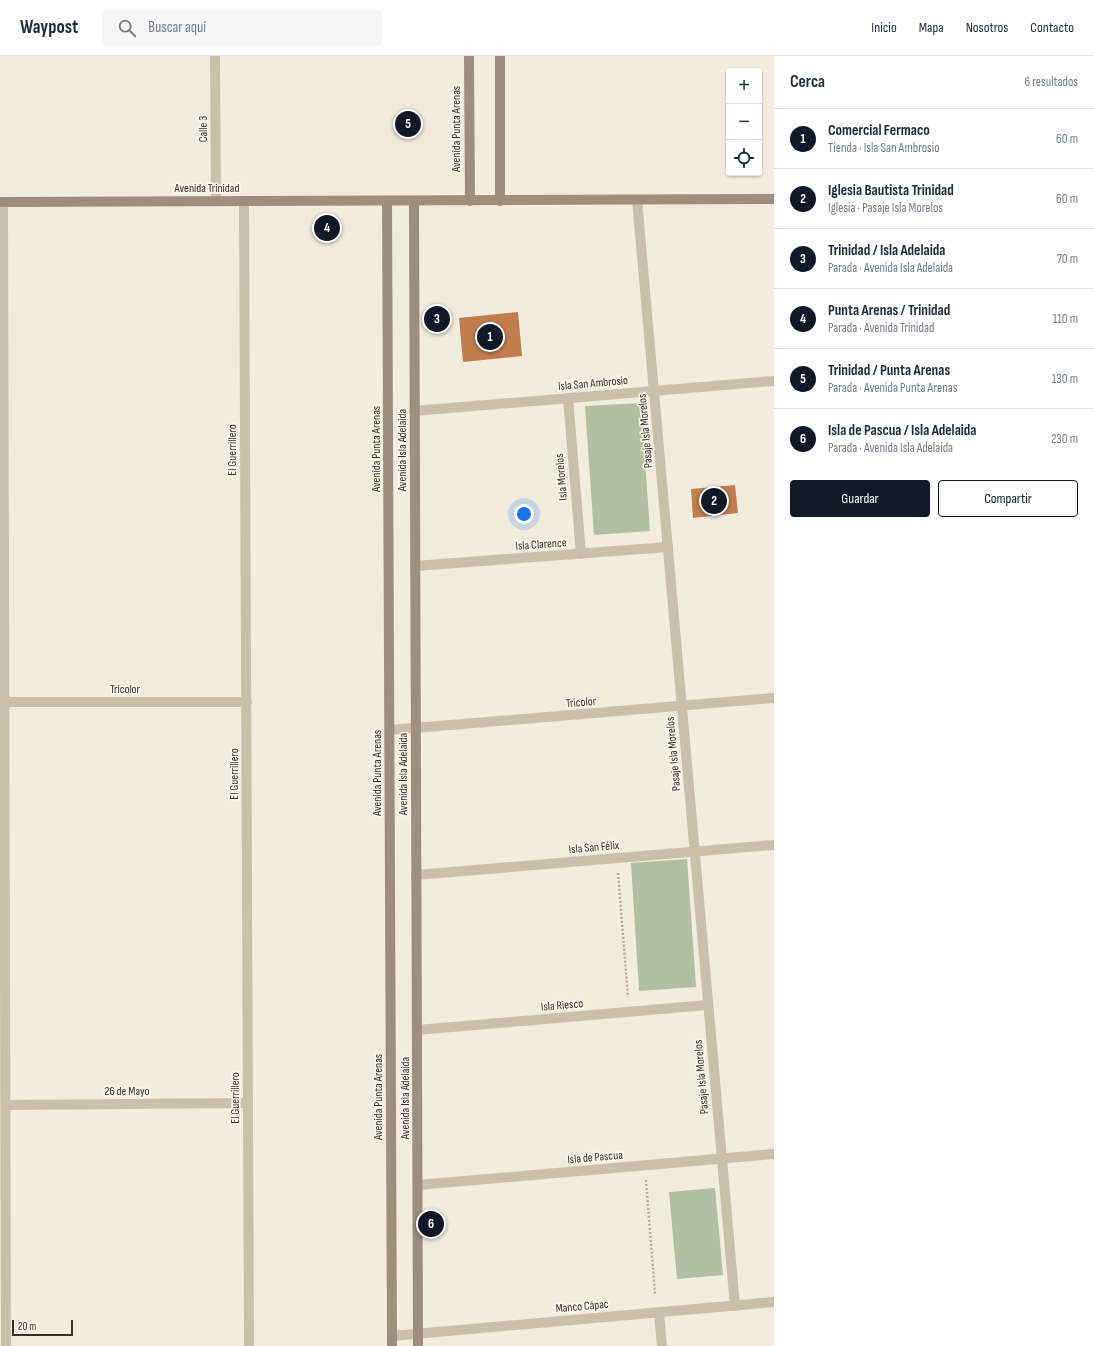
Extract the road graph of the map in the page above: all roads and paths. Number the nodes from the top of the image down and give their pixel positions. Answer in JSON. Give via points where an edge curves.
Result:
{"nodes":[{"id":1,"x":215,"y":56,"type":"edge"},
{"id":2,"x":469,"y":56,"type":"edge"},
{"id":3,"x":500,"y":56,"type":"edge"},
{"id":4,"x":637,"y":200,"type":"junction"},
{"id":5,"x":774,"y":200,"type":"edge"},
{"id":6,"x":216,"y":201,"type":"junction"},
{"id":7,"x":244,"y":201,"type":"junction"},
{"id":8,"x":387,"y":201,"type":"junction"},
{"id":9,"x":414,"y":201,"type":"junction"},
{"id":10,"x":470,"y":201,"type":"junction"},
{"id":11,"x":500,"y":201,"type":"junction"},
{"id":12,"x":1,"y":202,"type":"edge"},
{"id":13,"x":774,"y":381,"type":"edge"},
{"id":14,"x":654,"y":390,"type":"junction"},
{"id":15,"x":568,"y":398,"type":"junction"},
{"id":16,"x":414,"y":411,"type":"junction"},
{"id":17,"x":668,"y":547,"type":"junction"},
{"id":18,"x":581,"y":554,"type":"junction"},
{"id":19,"x":415,"y":566,"type":"junction"},
{"id":20,"x":774,"y":698,"type":"edge"},
{"id":21,"x":4,"y":702,"type":"junction"},
{"id":22,"x":246,"y":702,"type":"junction"},
{"id":23,"x":682,"y":706,"type":"junction"},
{"id":24,"x":416,"y":729,"type":"junction"},
{"id":25,"x":390,"y":730,"type":"junction"},
{"id":26,"x":2,"y":807,"type":"edge"},
{"id":27,"x":774,"y":845,"type":"edge"},
{"id":28,"x":695,"y":852,"type":"junction"},
{"id":29,"x":616,"y":858,"type":"junction"},
{"id":30,"x":416,"y":876,"type":"junction"},
{"id":31,"x":708,"y":1005,"type":"junction"},
{"id":32,"x":629,"y":1012,"type":"junction"},
{"id":33,"x":417,"y":1030,"type":"junction"},
{"id":34,"x":248,"y":1103,"type":"junction"},
{"id":35,"x":6,"y":1105,"type":"junction"},
{"id":36,"x":774,"y":1154,"type":"edge"},
{"id":37,"x":722,"y":1158,"type":"junction"},
{"id":38,"x":644,"y":1165,"type":"junction"},
{"id":39,"x":418,"y":1185,"type":"junction"},
{"id":40,"x":655,"y":1294,"type":"dead end"},
{"id":41,"x":3,"y":1299,"type":"edge"},
{"id":42,"x":774,"y":1302,"type":"edge"},
{"id":43,"x":735,"y":1306,"type":"junction"},
{"id":44,"x":659,"y":1313,"type":"junction"},
{"id":45,"x":418,"y":1334,"type":"junction"},
{"id":46,"x":392,"y":1341,"type":"edge"},
{"id":47,"x":6,"y":1346,"type":"edge"},
{"id":48,"x":250,"y":1346,"type":"edge"},
{"id":49,"x":418,"y":1346,"type":"edge"},
{"id":50,"x":662,"y":1346,"type":"edge"}],
"edges":[{"from":1,"to":6,"type":"street","name":"Calle 3"},
{"from":2,"to":10,"type":"main road","name":"Avenida Punta Arenas"},
{"from":3,"to":11,"type":"main road"},
{"from":4,"to":5,"type":"main road","name":"Avenida Trinidad"},
{"from":4,"to":11,"type":"main road","name":"Avenida Trinidad"},
{"from":4,"to":14,"type":"street","name":"Pasaje Isla Morelos"},
{"from":6,"to":7,"type":"main road","name":"Avenida Trinidad"},
{"from":6,"to":12,"type":"main road","name":"Avenida Trinidad"},
{"from":7,"to":8,"type":"main road","name":"Avenida Trinidad"},
{"from":7,"to":22,"type":"street","name":"El Guerrillero"},
{"from":8,"to":9,"type":"main road","name":"Avenida Trinidad"},
{"from":8,"to":25,"type":"main road","name":"Avenida Punta Arenas"},
{"from":9,"to":10,"type":"main road","name":"Avenida Trinidad"},
{"from":9,"to":16,"type":"main road","name":"Avenida Isla Adelaida"},
{"from":10,"to":11,"type":"main road","name":"Avenida Trinidad"},
{"from":12,"to":21,"type":"street"},
{"from":13,"to":14,"type":"street","name":"Isla San Ambrosio"},
{"from":14,"to":15,"type":"street","name":"Isla San Ambrosio"},
{"from":14,"to":17,"type":"street","name":"Pasaje Isla Morelos"},
{"from":15,"to":16,"type":"street","name":"Isla San Ambrosio"},
{"from":15,"to":18,"type":"street","name":"Isla Morelos"},
{"from":16,"to":19,"type":"main road","name":"Avenida Isla Adelaida"},
{"from":17,"to":18,"type":"street","name":"Isla Clarence"},
{"from":17,"to":23,"type":"street","name":"Pasaje Isla Morelos"},
{"from":18,"to":19,"type":"street","name":"Isla Clarence"},
{"from":19,"to":24,"type":"main road","name":"Avenida Isla Adelaida"},
{"from":20,"to":23,"type":"street","name":"Tricolor"},
{"from":21,"to":22,"type":"street","name":"Tricolor"},
{"from":21,"to":26,"type":"street"},
{"from":22,"to":34,"type":"street","name":"El Guerrillero"},
{"from":23,"to":24,"type":"street","name":"Tricolor"},
{"from":23,"to":28,"type":"street","name":"Pasaje Isla Morelos"},
{"from":24,"to":25,"type":"street","name":"Tricolor"},
{"from":24,"to":30,"type":"main road","name":"Avenida Isla Adelaida"},
{"from":25,"to":46,"type":"main road","name":"Avenida Punta Arenas"},
{"from":26,"to":35,"type":"street"},
{"from":27,"to":28,"type":"street","name":"Isla San Félix"},
{"from":28,"to":29,"type":"street","name":"Isla San Félix"},
{"from":28,"to":31,"type":"street","name":"Pasaje Isla Morelos"},
{"from":29,"to":30,"type":"street","name":"Isla San Félix"},
{"from":29,"to":32,"type":"path"},
{"from":30,"to":33,"type":"main road","name":"Avenida Isla Adelaida"},
{"from":31,"to":32,"type":"street","name":"Isla Riesco"},
{"from":31,"to":37,"type":"street","name":"Pasaje Isla Morelos"},
{"from":32,"to":33,"type":"street","name":"Isla Riesco"},
{"from":33,"to":39,"type":"main road","name":"Avenida Isla Adelaida"},
{"from":34,"to":35,"type":"street","name":"26 de Mayo"},
{"from":34,"to":48,"type":"street","name":"El Guerrillero"},
{"from":35,"to":41,"type":"street"},
{"from":36,"to":37,"type":"street","name":"Isla de Pascua"},
{"from":37,"to":38,"type":"street","name":"Isla de Pascua"},
{"from":37,"to":43,"type":"street","name":"Pasaje Isla Morelos"},
{"from":38,"to":39,"type":"street","name":"Isla de Pascua"},
{"from":38,"to":40,"type":"path"},
{"from":39,"to":45,"type":"main road","name":"Avenida Isla Adelaida"},
{"from":41,"to":47,"type":"street"},
{"from":42,"to":43,"type":"street","name":"Manco Cápac"},
{"from":43,"to":44,"type":"street","name":"Manco Cápac"},
{"from":44,"to":45,"type":"street","name":"Manco Cápac"},
{"from":44,"to":50,"type":"street"},
{"from":45,"to":46,"type":"street","name":"Manco Cápac"},
{"from":45,"to":49,"type":"main road","name":"Avenida Isla Adelaida"}]}
